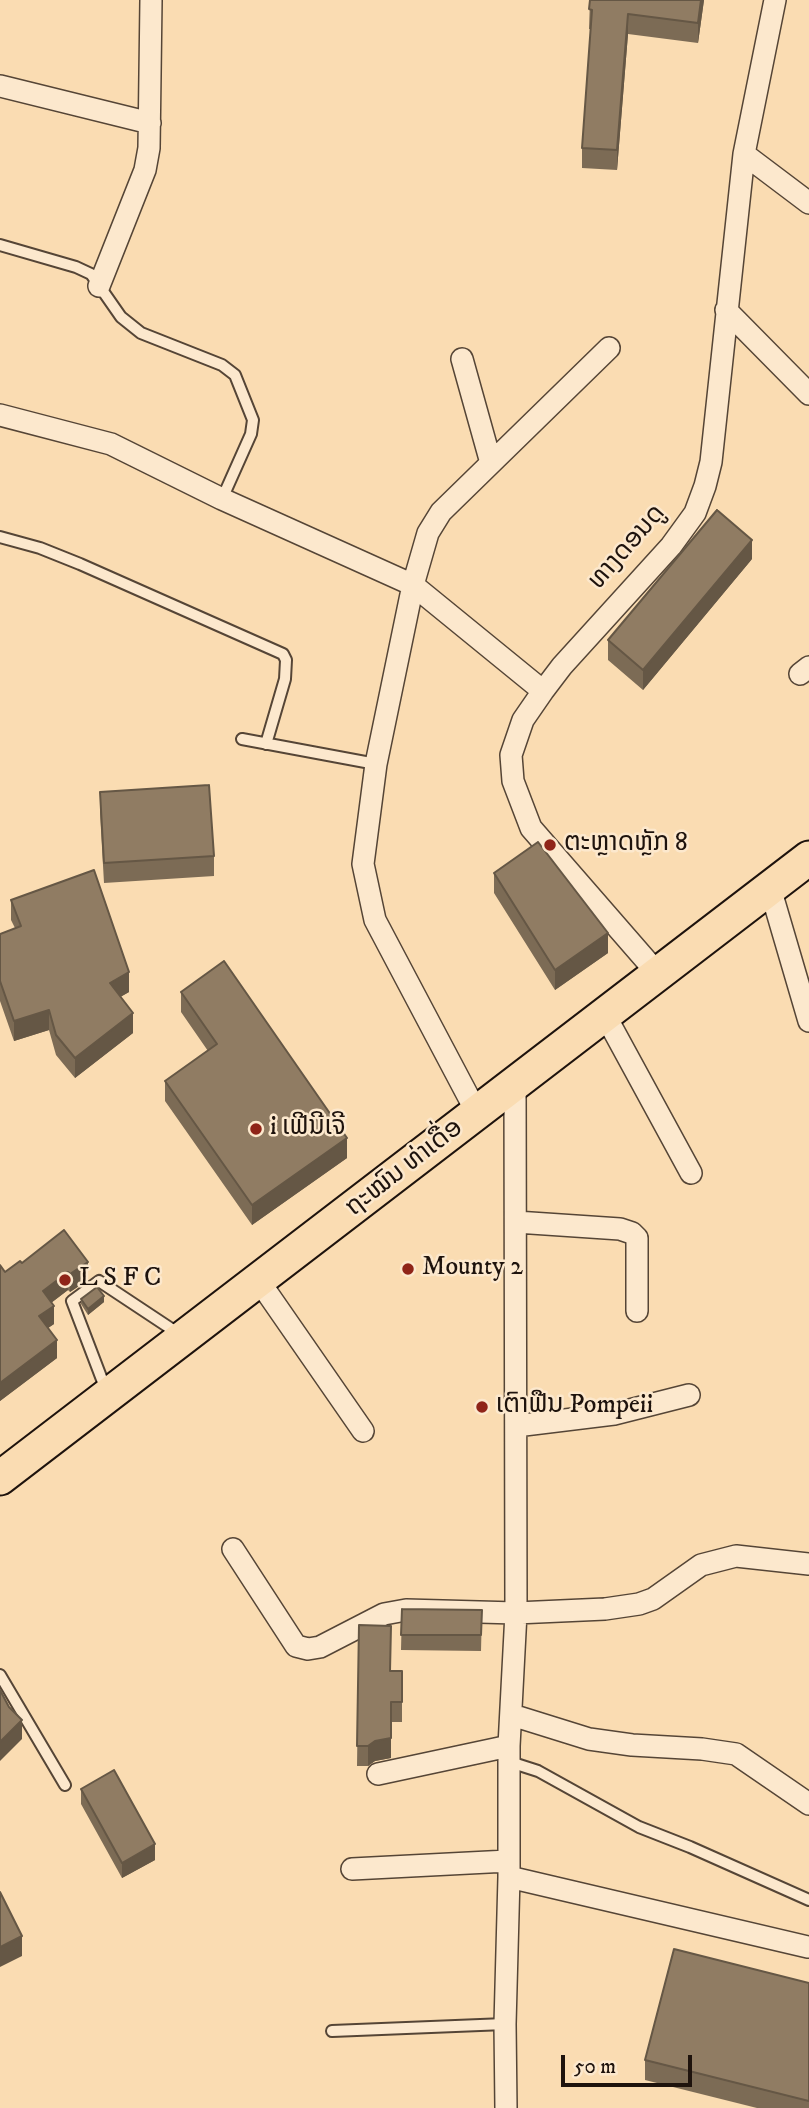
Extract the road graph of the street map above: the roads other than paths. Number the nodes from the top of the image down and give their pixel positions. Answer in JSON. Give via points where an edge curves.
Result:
{"nodes":[{"id":1,"x":150,"y":0,"type":"edge"},
{"id":2,"x":775,"y":0,"type":"edge"},
{"id":3,"x":0,"y":86,"type":"edge"},
{"id":4,"x":150,"y":123,"type":"junction"},
{"id":5,"x":744,"y":154,"type":"junction"},
{"id":6,"x":809,"y":203,"type":"edge"},
{"id":7,"x":0,"y":245,"type":"edge"},
{"id":8,"x":99,"y":286,"type":"junction"},
{"id":9,"x":726,"y":310,"type":"junction"},
{"id":10,"x":609,"y":348,"type":"dead end"},
{"id":11,"x":462,"y":359,"type":"dead end"},
{"id":12,"x":809,"y":394,"type":"edge"},
{"id":13,"x":0,"y":415,"type":"edge"},
{"id":14,"x":491,"y":463,"type":"junction"},
{"id":15,"x":222,"y":499,"type":"junction"},
{"id":16,"x":0,"y":537,"type":"edge"},
{"id":17,"x":413,"y":585,"type":"junction"},
{"id":18,"x":543,"y":691,"type":"junction"},
{"id":19,"x":242,"y":739,"type":"dead end"},
{"id":20,"x":266,"y":744,"type":"junction"},
{"id":21,"x":376,"y":764,"type":"junction"},
{"id":22,"x":809,"y":858,"type":"edge"},
{"id":23,"x":770,"y":888,"type":"junction"},
{"id":24,"x":658,"y":974,"type":"junction"},
{"id":25,"x":605,"y":1015,"type":"junction"},
{"id":26,"x":809,"y":1021,"type":"edge"},
{"id":27,"x":515,"y":1083,"type":"junction"},
{"id":28,"x":477,"y":1113,"type":"junction"},
{"id":29,"x":691,"y":1172,"type":"dead end"},
{"id":30,"x":516,"y":1222,"type":"junction"},
{"id":31,"x":259,"y":1281,"type":"junction"},
{"id":32,"x":637,"y":1311,"type":"dead end"},
{"id":33,"x":184,"y":1338,"type":"junction"},
{"id":34,"x":689,"y":1395,"type":"dead end"},
{"id":35,"x":108,"y":1396,"type":"junction"},
{"id":36,"x":516,"y":1426,"type":"junction"},
{"id":37,"x":363,"y":1431,"type":"dead end"},
{"id":38,"x":0,"y":1478,"type":"edge"},
{"id":39,"x":233,"y":1549,"type":"dead end"},
{"id":40,"x":809,"y":1564,"type":"edge"},
{"id":41,"x":516,"y":1613,"type":"junction"},
{"id":42,"x":0,"y":1675,"type":"edge"},
{"id":43,"x":512,"y":1715,"type":"junction"},
{"id":44,"x":510,"y":1754,"type":"junction"},
{"id":45,"x":378,"y":1774,"type":"dead end"},
{"id":46,"x":65,"y":1785,"type":"dead end"},
{"id":47,"x":809,"y":1804,"type":"edge"},
{"id":48,"x":352,"y":1869,"type":"dead end"},
{"id":49,"x":509,"y":1869,"type":"junction"},
{"id":50,"x":809,"y":1900,"type":"edge"},
{"id":51,"x":808,"y":1947,"type":"edge"},
{"id":52,"x":505,"y":2024,"type":"junction"},
{"id":53,"x":332,"y":2031,"type":"dead end"},
{"id":54,"x":506,"y":2108,"type":"edge"}],
"edges":[{"from":1,"to":4,"type":"street"},
{"from":2,"to":5,"type":"street","name":"ທາງດອນດູ"},
{"from":3,"to":4,"type":"street"},
{"from":4,"to":8,"type":"street","via":[[145,170]]},
{"from":5,"to":6,"type":"street"},
{"from":5,"to":9,"type":"street","name":"ທາງດອນດູ"},
{"from":7,"to":8,"type":"lane","via":[[76,267],[91,274]]},
{"from":8,"to":15,"type":"lane","via":[[121,317],[141,333],[222,365],[235,375],[253,420]]},
{"from":9,"to":12,"type":"street"},
{"from":9,"to":18,"type":"street","name":"ທາງດອນດູ","via":[[711,462],[695,513]]},
{"from":10,"to":14,"type":"street"},
{"from":11,"to":14,"type":"street"},
{"from":13,"to":15,"type":"street","via":[[111,444]]},
{"from":14,"to":17,"type":"street","via":[[441,512],[428,533]]},
{"from":15,"to":17,"type":"street"},
{"from":16,"to":20,"type":"lane","via":[[80,564],[283,654],[285,679]]},
{"from":17,"to":18,"type":"street"},
{"from":17,"to":21,"type":"street"},
{"from":18,"to":24,"type":"street","name":"ທາງດອນດູ","via":[[523,720],[511,755],[521,804],[546,848]]},
{"from":19,"to":20,"type":"lane"},
{"from":20,"to":21,"type":"lane"},
{"from":21,"to":28,"type":"street","via":[[363,864],[375,920]]},
{"from":22,"to":23,"type":"main road","name":"ຖະໝົນ ທ່າເດື່ອ"},
{"from":23,"to":24,"type":"main road","name":"ຖະໝົນ ທ່າເດື່ອ"},
{"from":23,"to":26,"type":"street"},
{"from":24,"to":25,"type":"main road","name":"ຖະໝົນ ທ່າເດື່ອ"},
{"from":25,"to":27,"type":"main road","name":"ຖະໝົນ ທ່າເດື່ອ"},
{"from":25,"to":29,"type":"street"},
{"from":27,"to":28,"type":"main road","name":"ຖະໝົນ ທ່າເດື່ອ"},
{"from":27,"to":30,"type":"street"},
{"from":28,"to":31,"type":"main road","name":"ຖະໝົນ ທ່າເດື່ອ"},
{"from":30,"to":32,"type":"street","via":[[632,1233],[637,1238]]},
{"from":30,"to":36,"type":"street"},
{"from":31,"to":33,"type":"main road","name":"ຖະໝົນ ທ່າເດື່ອ"},
{"from":31,"to":37,"type":"street"},
{"from":33,"to":35,"type":"main road","name":"ຖະໝົນ ທ່າເດື່ອ"},
{"from":33,"to":35,"type":"lane","via":[[99,1281],[72,1301]]},
{"from":34,"to":36,"type":"street","via":[[614,1414]]},
{"from":35,"to":38,"type":"main road","name":"ຖະໝົນ ທ່າເດື່ອ"},
{"from":36,"to":41,"type":"street"},
{"from":39,"to":41,"type":"street","via":[[296,1646],[308,1649],[406,1610]]},
{"from":40,"to":41,"type":"street","via":[[736,1556],[701,1565],[639,1604]]},
{"from":41,"to":43,"type":"street"},
{"from":42,"to":46,"type":"lane"},
{"from":43,"to":44,"type":"street"},
{"from":43,"to":47,"type":"street","via":[[589,1739],[736,1754]]},
{"from":44,"to":45,"type":"street"},
{"from":44,"to":49,"type":"street"},
{"from":44,"to":50,"type":"lane","via":[[639,1827]]},
{"from":48,"to":49,"type":"street"},
{"from":49,"to":51,"type":"street"},
{"from":49,"to":52,"type":"street"},
{"from":52,"to":53,"type":"lane"},
{"from":52,"to":54,"type":"street"}]}
